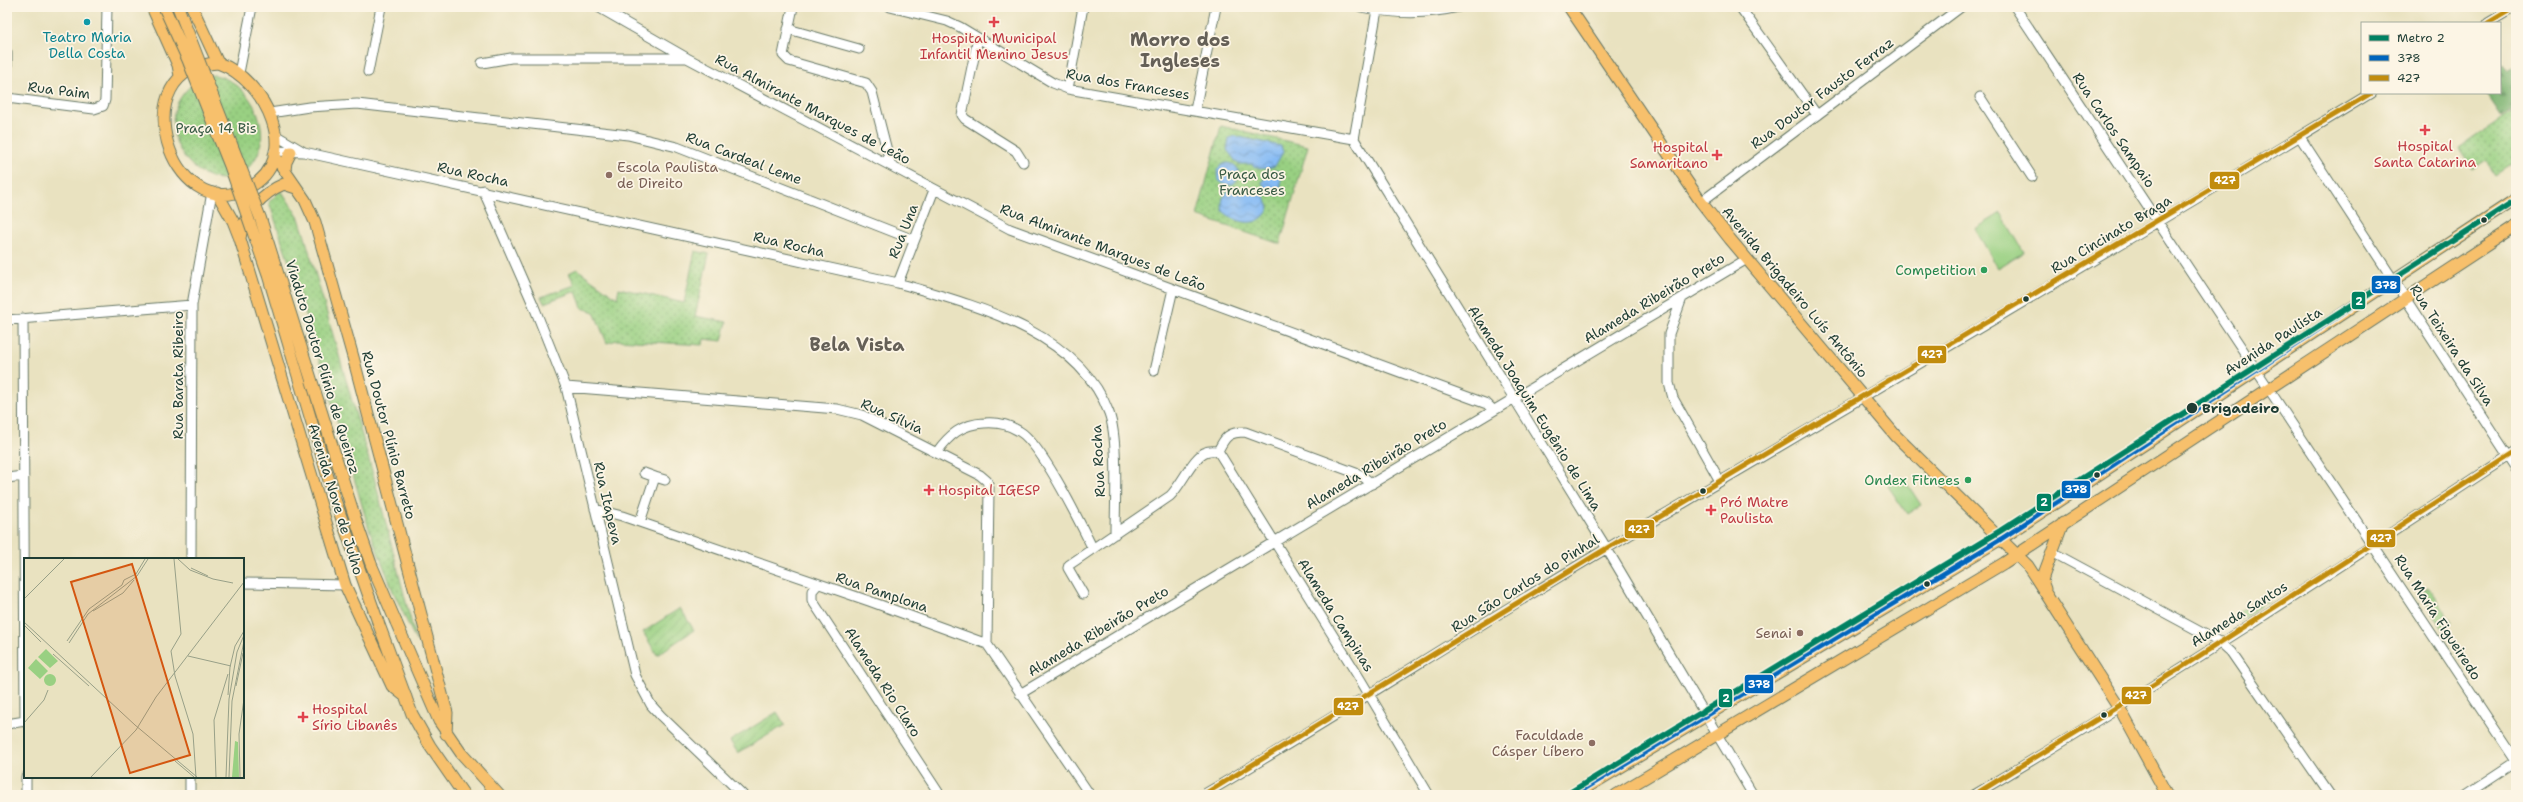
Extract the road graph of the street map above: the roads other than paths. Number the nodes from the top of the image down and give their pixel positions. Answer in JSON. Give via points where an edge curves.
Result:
{"nodes":[{"id":1,"x":107,"y":7,"type":"edge"},
{"id":2,"x":152,"y":7,"type":"edge"},
{"id":3,"x":164,"y":7,"type":"edge"},
{"id":4,"x":178,"y":7,"type":"edge"},
{"id":5,"x":192,"y":7,"type":"edge"},
{"id":6,"x":252,"y":7,"type":"edge"},
{"id":7,"x":381,"y":7,"type":"edge"},
{"id":8,"x":598,"y":7,"type":"edge"},
{"id":9,"x":793,"y":7,"type":"edge"},
{"id":10,"x":890,"y":7,"type":"edge"},
{"id":11,"x":1083,"y":7,"type":"edge"},
{"id":12,"x":1216,"y":7,"type":"edge"},
{"id":13,"x":1360,"y":7,"type":"edge"},
{"id":14,"x":1459,"y":7,"type":"edge"},
{"id":15,"x":1569,"y":7,"type":"edge"},
{"id":16,"x":1740,"y":7,"type":"edge"},
{"id":17,"x":1961,"y":7,"type":"edge"},
{"id":18,"x":2015,"y":7,"type":"edge"},
{"id":19,"x":2515,"y":7,"type":"edge"},
{"id":20,"x":1378,"y":10,"type":"junction"},
{"id":21,"x":615,"y":11,"type":"edge"},
{"id":22,"x":2490,"y":22,"type":"edge"},
{"id":23,"x":788,"y":29,"type":"junction"},
{"id":24,"x":978,"y":38,"type":"junction"},
{"id":25,"x":859,"y":49,"type":"dead end"},
{"id":26,"x":7,"y":53,"type":"edge"},
{"id":27,"x":687,"y":58,"type":"junction"},
{"id":28,"x":218,"y":63,"type":"junction"},
{"id":29,"x":482,"y":63,"type":"dead end"},
{"id":30,"x":7,"y":72,"type":"edge"},
{"id":31,"x":368,"y":72,"type":"dead end"},
{"id":32,"x":239,"y":73,"type":"junction"},
{"id":33,"x":180,"y":76,"type":"junction"},
{"id":34,"x":1068,"y":89,"type":"junction"},
{"id":35,"x":2369,"y":94,"type":"edge"},
{"id":36,"x":1980,"y":97,"type":"dead end"},
{"id":37,"x":7,"y":98,"type":"edge"},
{"id":38,"x":1195,"y":110,"type":"junction"},
{"id":39,"x":270,"y":113,"type":"junction"},
{"id":40,"x":1817,"y":115,"type":"junction"},
{"id":41,"x":275,"y":135,"type":"junction"},
{"id":42,"x":2300,"y":137,"type":"junction"},
{"id":43,"x":1354,"y":139,"type":"junction"},
{"id":44,"x":291,"y":152,"type":"junction"},
{"id":45,"x":304,"y":152,"type":"junction"},
{"id":46,"x":274,"y":153,"type":"junction"},
{"id":47,"x":1023,"y":162,"type":"dead end"},
{"id":48,"x":891,"y":166,"type":"junction"},
{"id":49,"x":285,"y":170,"type":"junction"},
{"id":50,"x":2032,"y":177,"type":"dead end"},
{"id":51,"x":296,"y":188,"type":"junction"},
{"id":52,"x":484,"y":190,"type":"junction"},
{"id":53,"x":934,"y":190,"type":"junction"},
{"id":54,"x":215,"y":193,"type":"junction"},
{"id":55,"x":2516,"y":199,"type":"edge"},
{"id":56,"x":1701,"y":202,"type":"junction"},
{"id":57,"x":2160,"y":222,"type":"junction"},
{"id":58,"x":2516,"y":226,"type":"edge"},
{"id":59,"x":240,"y":239,"type":"junction"},
{"id":60,"x":914,"y":240,"type":"junction"},
{"id":61,"x":1747,"y":259,"type":"junction"},
{"id":62,"x":2392,"y":280,"type":"junction"},
{"id":63,"x":898,"y":283,"type":"junction"},
{"id":64,"x":1173,"y":289,"type":"junction"},
{"id":65,"x":1682,"y":298,"type":"junction"},
{"id":66,"x":2405,"y":298,"type":"junction"},
{"id":67,"x":192,"y":305,"type":"junction"},
{"id":68,"x":23,"y":318,"type":"junction"},
{"id":69,"x":7,"y":320,"type":"edge"},
{"id":70,"x":2257,"y":369,"type":"junction"},
{"id":71,"x":1154,"y":371,"type":"dead end"},
{"id":72,"x":566,"y":387,"type":"junction"},
{"id":73,"x":2269,"y":388,"type":"junction"},
{"id":74,"x":1863,"y":396,"type":"junction"},
{"id":75,"x":1512,"y":398,"type":"junction"},
{"id":76,"x":1493,"y":410,"type":"junction"},
{"id":77,"x":1218,"y":451,"type":"junction"},
{"id":78,"x":2516,"y":451,"type":"edge"},
{"id":79,"x":937,"y":452,"type":"junction"},
{"id":80,"x":2508,"y":456,"type":"junction"},
{"id":81,"x":2516,"y":468,"type":"edge"},
{"id":82,"x":644,"y":473,"type":"dead end"},
{"id":83,"x":23,"y":476,"type":"junction"},
{"id":84,"x":655,"y":477,"type":"junction"},
{"id":85,"x":7,"y":478,"type":"edge"},
{"id":86,"x":664,"y":480,"type":"dead end"},
{"id":87,"x":1720,"y":481,"type":"junction"},
{"id":88,"x":1372,"y":484,"type":"junction"},
{"id":89,"x":595,"y":509,"type":"junction"},
{"id":90,"x":640,"y":522,"type":"junction"},
{"id":91,"x":2064,"y":523,"type":"junction"},
{"id":92,"x":1115,"y":534,"type":"junction"},
{"id":93,"x":2002,"y":539,"type":"junction"},
{"id":94,"x":1273,"y":542,"type":"junction"},
{"id":95,"x":2373,"y":543,"type":"junction"},
{"id":96,"x":1093,"y":549,"type":"junction"},
{"id":97,"x":1607,"y":549,"type":"junction"},
{"id":98,"x":2052,"y":552,"type":"junction"},
{"id":99,"x":2017,"y":554,"type":"junction"},
{"id":100,"x":191,"y":558,"type":"edge"},
{"id":101,"x":244,"y":583,"type":"edge"},
{"id":102,"x":818,"y":584,"type":"junction"},
{"id":103,"x":345,"y":585,"type":"junction"},
{"id":104,"x":1083,"y":594,"type":"dead end"},
{"id":105,"x":2047,"y":594,"type":"junction"},
{"id":106,"x":24,"y":598,"type":"edge"},
{"id":107,"x":987,"y":644,"type":"junction"},
{"id":108,"x":2221,"y":644,"type":"junction"},
{"id":109,"x":1020,"y":694,"type":"junction"},
{"id":110,"x":1370,"y":695,"type":"junction"},
{"id":111,"x":406,"y":697,"type":"junction"},
{"id":112,"x":2120,"y":709,"type":"junction"},
{"id":113,"x":1706,"y":716,"type":"junction"},
{"id":114,"x":24,"y":721,"type":"edge"},
{"id":115,"x":7,"y":724,"type":"edge"},
{"id":116,"x":446,"y":734,"type":"junction"},
{"id":117,"x":1717,"y":734,"type":"junction"},
{"id":118,"x":2516,"y":762,"type":"edge"},
{"id":119,"x":26,"y":778,"type":"edge"},
{"id":120,"x":190,"y":778,"type":"edge"},
{"id":121,"x":26,"y":795,"type":"edge"},
{"id":122,"x":190,"y":795,"type":"edge"},
{"id":123,"x":464,"y":795,"type":"edge"},
{"id":124,"x":499,"y":795,"type":"edge"},
{"id":125,"x":743,"y":795,"type":"edge"},
{"id":126,"x":940,"y":795,"type":"edge"},
{"id":127,"x":1090,"y":795,"type":"edge"},
{"id":128,"x":1203,"y":795,"type":"edge"},
{"id":129,"x":1429,"y":795,"type":"edge"},
{"id":130,"x":1574,"y":795,"type":"edge"},
{"id":131,"x":1616,"y":795,"type":"edge"},
{"id":132,"x":1753,"y":795,"type":"edge"},
{"id":133,"x":1974,"y":795,"type":"edge"},
{"id":134,"x":2167,"y":795,"type":"edge"},
{"id":135,"x":2330,"y":795,"type":"edge"},
{"id":136,"x":2466,"y":795,"type":"edge"}],
"edges":[{"from":1,"to":37,"type":"street","name":"Rua Paim","via":[[103,106],[94,109]]},
{"from":2,"to":33,"type":"main road","via":[[168,40]]},
{"from":3,"to":111,"type":"main road","name":"Viaduto Doutor Plínio de Queiroz","bridge":true,"via":[[230,166],[268,275],[333,494]]},
{"from":4,"to":116,"type":"main road","name":"Viaduto Doutor Plínio de Queiroz","bridge":true,"via":[[260,217],[371,564],[432,710]]},
{"from":5,"to":28,"type":"main road"},
{"from":6,"to":32,"type":"street"},
{"from":7,"to":31,"type":"street"},
{"from":8,"to":21,"type":"street","name":"Rua Almirante Marques de Leão"},
{"from":9,"to":23,"type":"street"},
{"from":10,"to":24,"type":"street","name":"Rua dos Franceses","via":[[947,21]]},
{"from":11,"to":34,"type":"street"},
{"from":12,"to":38,"type":"street"},
{"from":13,"to":20,"type":"street"},
{"from":14,"to":20,"type":"street","via":[[1430,13]]},
{"from":15,"to":56,"type":"main road","name":"Avenida Brigadeiro Luís Antônio"},
{"from":16,"to":40,"type":"street"},
{"from":17,"to":40,"type":"street","name":"Rua Doutor Fausto Ferraz"},
{"from":18,"to":57,"type":"street","name":"Rua Carlos Sampaio"},
{"from":19,"to":22,"type":"street"},
{"from":20,"to":43,"type":"street"},
{"from":21,"to":27,"type":"street","name":"Rua Almirante Marques de Leão"},
{"from":23,"to":25,"type":"street"},
{"from":23,"to":48,"type":"street","via":[[782,52],[785,59],[859,80],[870,88]]},
{"from":24,"to":34,"type":"street","name":"Rua dos Franceses","via":[[1053,83]]},
{"from":24,"to":47,"type":"street","via":[[961,109],[962,115],[1016,150]]},
{"from":26,"to":30,"type":"street"},
{"from":27,"to":29,"type":"street","via":[[512,58]]},
{"from":27,"to":48,"type":"street","name":"Rua Almirante Marques de Leão"},
{"from":28,"to":32,"type":"main road"},
{"from":28,"to":33,"type":"main road","via":[[200,66]]},
{"from":32,"to":39,"type":"main road","via":[[259,93]]},
{"from":33,"to":54,"type":"main road","via":[[165,108],[167,143],[175,162],[188,178]]},
{"from":34,"to":38,"type":"street","name":"Rua dos Franceses"},
{"from":35,"to":42,"type":"street","name":"Rua Cincinato Braga"},
{"from":36,"to":50,"type":"street"},
{"from":38,"to":43,"type":"street","name":"Rua dos Franceses"},
{"from":39,"to":41,"type":"main road"},
{"from":39,"to":60,"type":"street","name":"Rua Cardeal Leme","via":[[357,104],[628,135],[677,147]]},
{"from":40,"to":56,"type":"street","name":"Rua Doutor Fausto Ferraz"},
{"from":41,"to":45,"type":"street","name":"Rua Rocha"},
{"from":41,"to":46,"type":"main road"},
{"from":42,"to":57,"type":"street","name":"Rua Cincinato Braga"},
{"from":42,"to":62,"type":"street","name":"Rua Teixeira da Silva"},
{"from":43,"to":75,"type":"street","name":"Alameda Joaquim Eugênio de Lima"},
{"from":44,"to":45,"type":"street","name":"Rua Rocha"},
{"from":44,"to":46,"type":"street","name":"Rua Rocha"},
{"from":44,"to":49,"type":"main road"},
{"from":45,"to":52,"type":"street","name":"Rua Rocha"},
{"from":46,"to":49,"type":"main road","name":"Rua Doutor Plínio Barreto"},
{"from":46,"to":54,"type":"main road","via":[[266,173],[251,186],[233,193]]},
{"from":48,"to":53,"type":"street","name":"Rua Almirante Marques de Leão"},
{"from":49,"to":51,"type":"main road","name":"Rua Doutor Plínio Barreto"},
{"from":51,"to":59,"type":"main road","via":[[284,184],[263,198],[245,217]]},
{"from":51,"to":116,"type":"main road","name":"Rua Doutor Plínio Barreto","via":[[305,200],[315,222],[353,357],[447,713]]},
{"from":52,"to":63,"type":"street","name":"Rua Rocha"},
{"from":52,"to":72,"type":"street","name":"Rua Itapeva"},
{"from":53,"to":60,"type":"street","name":"Rua Una"},
{"from":53,"to":64,"type":"street","name":"Rua Almirante Marques de Leão","via":[[1023,234]]},
{"from":54,"to":59,"type":"main road","name":"Avenida Nove de Julho","via":[[233,221]]},
{"from":54,"to":67,"type":"street","name":"Rua Barata Ribeiro"},
{"from":55,"to":62,"type":"main road","name":"Avenida Paulista"},
{"from":56,"to":61,"type":"main road","name":"Avenida Brigadeiro Luís Antônio"},
{"from":57,"to":70,"type":"street","name":"Rua Carlos Sampaio"},
{"from":57,"to":74,"type":"street","name":"Rua Cincinato Braga"},
{"from":58,"to":66,"type":"main road"},
{"from":59,"to":103,"type":"main road","name":"Avenida Nove de Julho"},
{"from":60,"to":63,"type":"street","name":"Rua Una"},
{"from":61,"to":65,"type":"street","name":"Alameda Ribeirão Preto"},
{"from":61,"to":74,"type":"main road","name":"Avenida Brigadeiro Luís Antônio"},
{"from":62,"to":66,"type":"street","name":"Rua Teixeira da Silva"},
{"from":62,"to":70,"type":"main road","name":"Avenida Paulista"},
{"from":63,"to":92,"type":"street","name":"Rua Rocha","via":[[966,302],[1017,324],[1063,352],[1089,376],[1109,414],[1115,477]]},
{"from":64,"to":71,"type":"street"},
{"from":64,"to":76,"type":"street","name":"Rua Almirante Marques de Leão","via":[[1487,404]]},
{"from":65,"to":75,"type":"street","name":"Alameda Ribeirão Preto"},
{"from":65,"to":87,"type":"street","via":[[1669,330],[1669,383],[1673,398]]},
{"from":66,"to":73,"type":"main road"},
{"from":66,"to":80,"type":"street","name":"Rua Teixeira da Silva"},
{"from":67,"to":68,"type":"street"},
{"from":67,"to":100,"type":"street","name":"Rua Barata Ribeiro"},
{"from":68,"to":69,"type":"street"},
{"from":68,"to":83,"type":"street"},
{"from":70,"to":73,"type":"street","name":"Rua Maria Figueiredo"},
{"from":70,"to":93,"type":"main road","name":"Avenida Paulista"},
{"from":72,"to":79,"type":"street","name":"Rua Sílvia","via":[[837,409],[862,415]]},
{"from":72,"to":89,"type":"street","name":"Rua Itapeva"},
{"from":73,"to":91,"type":"main road"},
{"from":73,"to":95,"type":"street","name":"Rua Maria Figueiredo"},
{"from":74,"to":87,"type":"street","name":"Rua São Carlos do Pinhal"},
{"from":74,"to":93,"type":"main road","name":"Avenida Brigadeiro Luís Antônio","via":[[1896,436]]},
{"from":75,"to":76,"type":"street","name":"Alameda Ribeirão Preto"},
{"from":75,"to":97,"type":"street","name":"Alameda Joaquim Eugênio de Lima"},
{"from":76,"to":88,"type":"street","name":"Alameda Ribeirão Preto"},
{"from":77,"to":88,"type":"street","via":[[1225,437],[1234,432],[1245,432],[1361,475]]},
{"from":77,"to":92,"type":"street","via":[[1205,452],[1170,496]]},
{"from":77,"to":94,"type":"street","name":"Alameda Campinas"},
{"from":78,"to":80,"type":"street","name":"Alameda Santos"},
{"from":79,"to":96,"type":"street","via":[[947,438],[966,426],[988,422],[1002,423],[1020,431],[1036,448]]},
{"from":79,"to":107,"type":"street","name":"Rua Sílvia","via":[[980,475],[987,481],[989,488]]},
{"from":80,"to":81,"type":"street","name":"Rua Teixeira da Silva"},
{"from":80,"to":95,"type":"street","name":"Alameda Santos"},
{"from":82,"to":84,"type":"street"},
{"from":83,"to":85,"type":"street"},
{"from":83,"to":106,"type":"street"},
{"from":84,"to":86,"type":"street"},
{"from":84,"to":90,"type":"street"},
{"from":87,"to":97,"type":"street","name":"Rua São Carlos do Pinhal"},
{"from":88,"to":94,"type":"street","name":"Alameda Ribeirão Preto"},
{"from":89,"to":90,"type":"street","name":"Rua Pamplona"},
{"from":89,"to":125,"type":"street","name":"Rua Itapeva","via":[[624,636],[635,675],[644,693],[661,716]]},
{"from":90,"to":102,"type":"street","name":"Rua Pamplona"},
{"from":91,"to":98,"type":"main road"},
{"from":91,"to":99,"type":"main road"},
{"from":92,"to":96,"type":"street"},
{"from":93,"to":99,"type":"main road","name":"Avenida Brigadeiro Luís Antônio"},
{"from":93,"to":113,"type":"main road","name":"Avenida Paulista"},
{"from":94,"to":109,"type":"street","name":"Alameda Ribeirão Preto"},
{"from":94,"to":110,"type":"street","name":"Alameda Campinas"},
{"from":95,"to":108,"type":"street","name":"Alameda Santos"},
{"from":95,"to":118,"type":"street","name":"Rua Maria Figueiredo"},
{"from":96,"to":104,"type":"street","via":[[1068,567]]},
{"from":97,"to":110,"type":"street","name":"Rua São Carlos do Pinhal"},
{"from":97,"to":113,"type":"street","name":"Alameda Joaquim Eugênio de Lima"},
{"from":98,"to":105,"type":"main road","via":[[2042,581]]},
{"from":98,"to":108,"type":"street"},
{"from":99,"to":105,"type":"main road","name":"Avenida Brigadeiro Luís Antônio"},
{"from":99,"to":117,"type":"main road"},
{"from":101,"to":103,"type":"street"},
{"from":102,"to":107,"type":"street","name":"Rua Pamplona"},
{"from":102,"to":126,"type":"street","name":"Alameda Rio Claro","via":[[812,591],[812,600]]},
{"from":103,"to":111,"type":"main road","name":"Avenida Nove de Julho","via":[[392,686]]},
{"from":105,"to":112,"type":"main road","name":"Avenida Brigadeiro Luís Antônio"},
{"from":107,"to":109,"type":"street"},
{"from":108,"to":112,"type":"street","name":"Alameda Santos"},
{"from":108,"to":135,"type":"street","via":[[2230,652]]},
{"from":109,"to":127,"type":"street"},
{"from":110,"to":128,"type":"street","name":"Rua São Carlos do Pinhal"},
{"from":110,"to":129,"type":"street","name":"Alameda Campinas"},
{"from":111,"to":123,"type":"main road","name":"Avenida Nove de Julho","via":[[412,714],[430,746]]},
{"from":112,"to":133,"type":"street","name":"Alameda Santos"},
{"from":112,"to":134,"type":"main road","name":"Avenida Brigadeiro Luís Antônio"},
{"from":113,"to":117,"type":"street","name":"Alameda Joaquim Eugênio de Lima"},
{"from":113,"to":130,"type":"main road","name":"Avenida Paulista"},
{"from":114,"to":115,"type":"street"},
{"from":116,"to":124,"type":"main road"},
{"from":117,"to":131,"type":"main road"},
{"from":117,"to":132,"type":"street","name":"Alameda Joaquim Eugênio de Lima"},
{"from":118,"to":136,"type":"street"},
{"from":119,"to":121,"type":"street"},
{"from":120,"to":122,"type":"street"}]}
